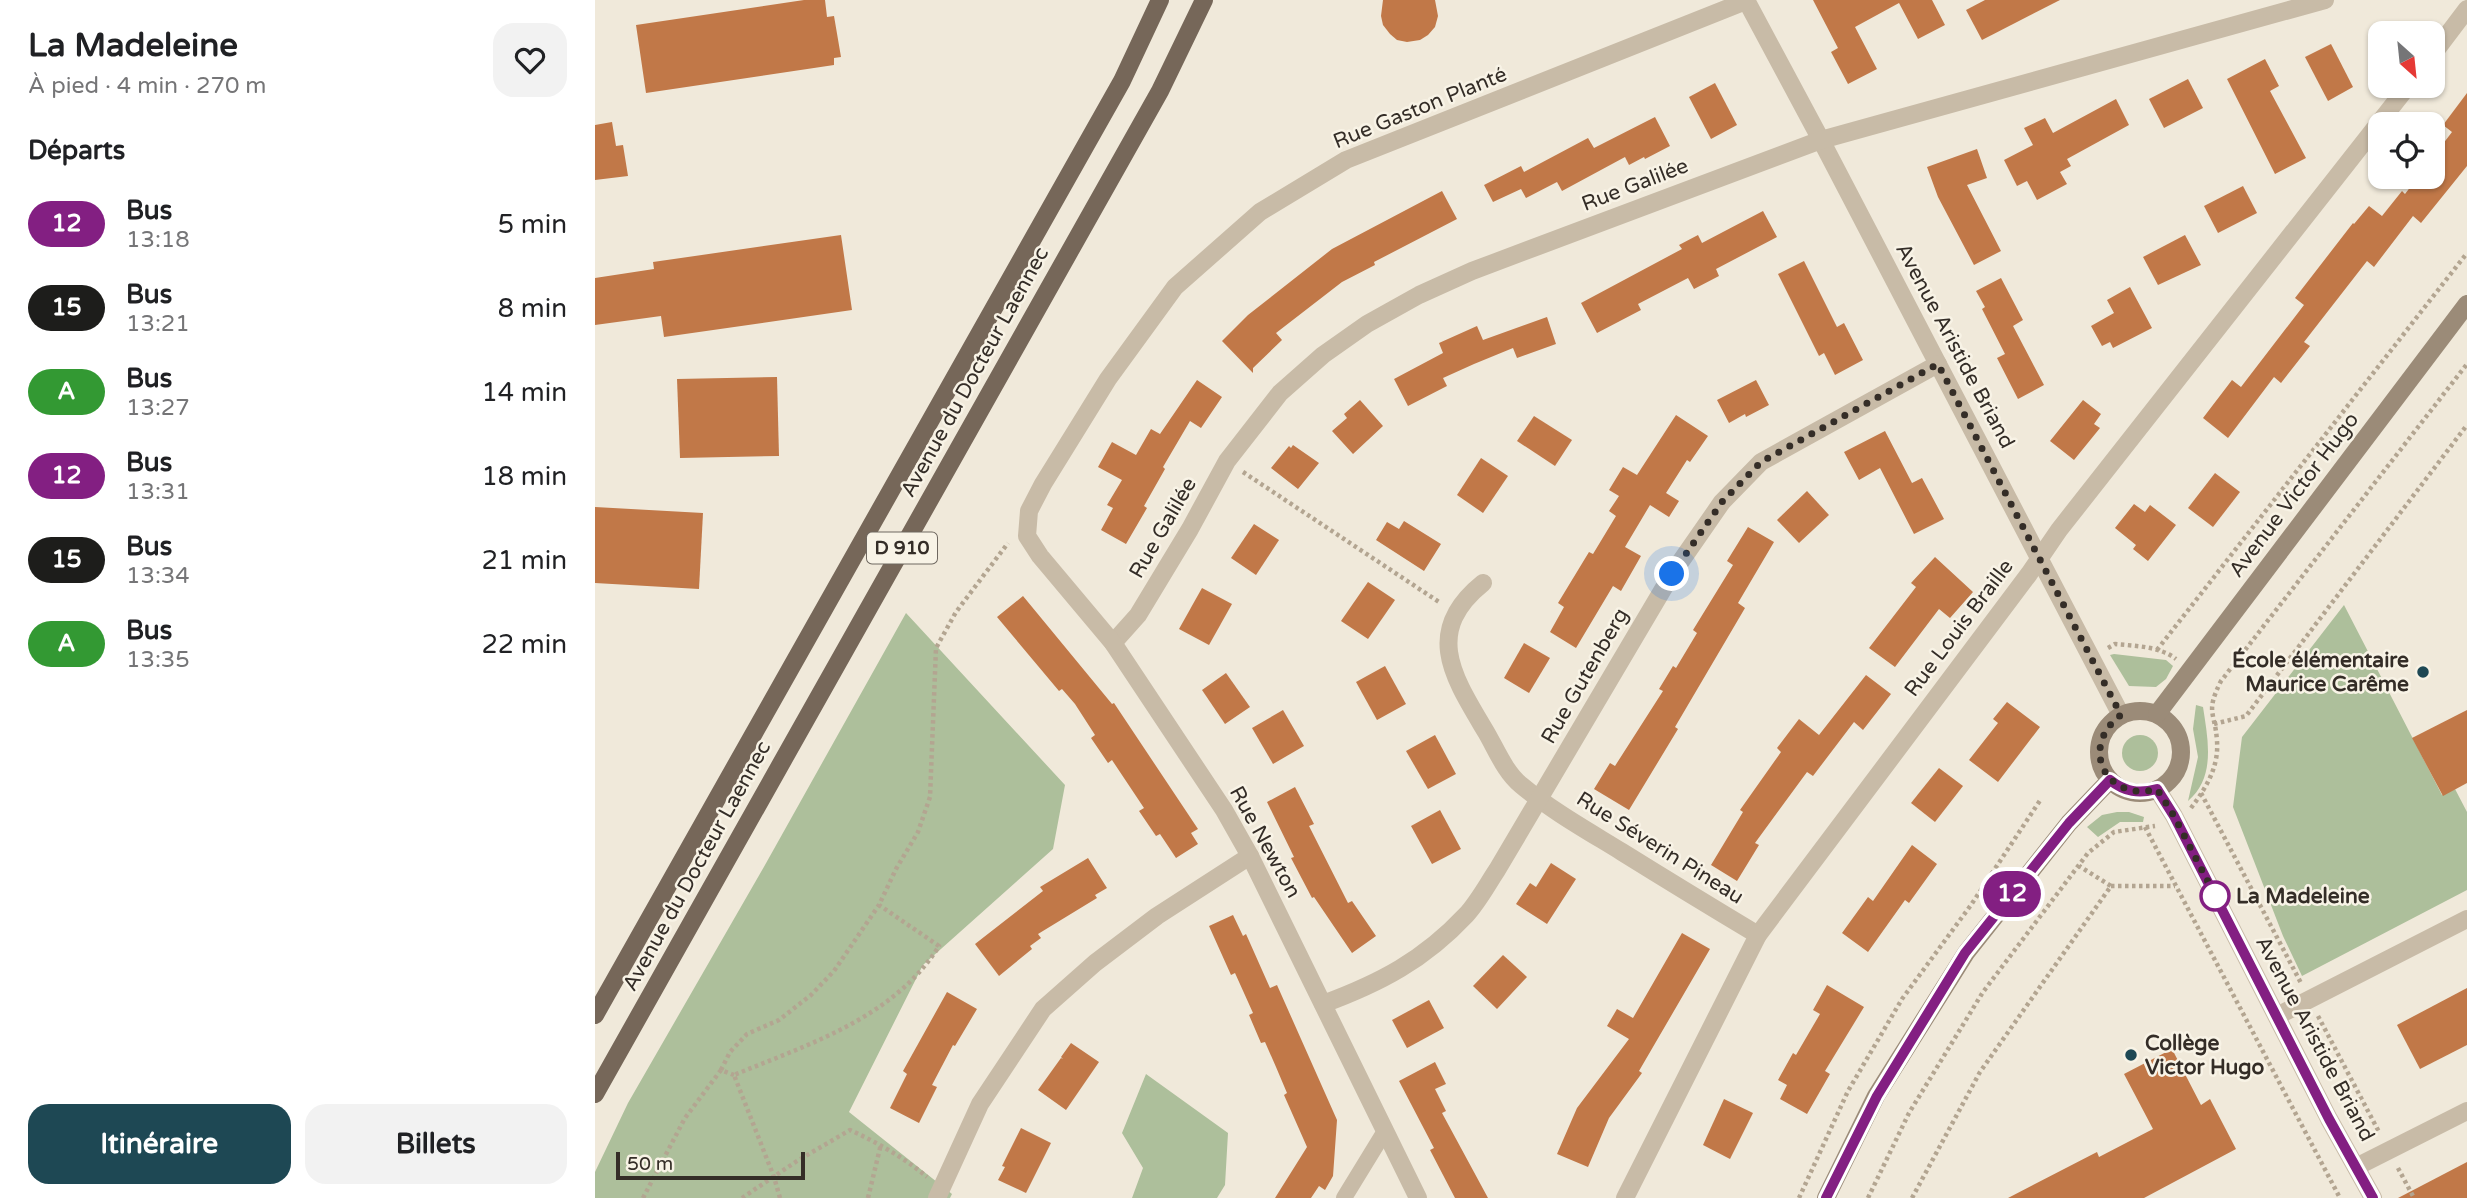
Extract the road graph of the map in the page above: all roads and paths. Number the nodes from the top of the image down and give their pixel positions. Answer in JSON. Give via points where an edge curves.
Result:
{"nodes":[{"id":1,"x":1160,"y":0,"type":"edge"},
{"id":2,"x":1204,"y":0,"type":"edge"},
{"id":3,"x":1746,"y":0,"type":"edge"},
{"id":4,"x":2325,"y":0,"type":"edge"},
{"id":5,"x":2467,"y":9,"type":"edge"},
{"id":6,"x":2445,"y":38,"type":"edge"},
{"id":7,"x":2399,"y":98,"type":"edge"},
{"id":8,"x":1821,"y":140,"type":"junction"},
{"id":9,"x":2467,"y":253,"type":"edge"},
{"id":10,"x":2467,"y":304,"type":"edge"},
{"id":11,"x":1938,"y":364,"type":"junction"},
{"id":12,"x":2467,"y":425,"type":"edge"},
{"id":13,"x":1227,"y":460,"type":"junction"},
{"id":14,"x":1027,"y":536,"type":"junction"},
{"id":15,"x":2040,"y":559,"type":"junction"},
{"id":16,"x":1483,"y":583,"type":"dead end"},
{"id":17,"x":1454,"y":613,"type":"junction"},
{"id":18,"x":1113,"y":643,"type":"junction"},
{"id":19,"x":2157,"y":650,"type":"junction"},
{"id":20,"x":2093,"y":658,"type":"junction"},
{"id":21,"x":2176,"y":659,"type":"dead end"},
{"id":22,"x":2157,"y":714,"type":"junction"},
{"id":23,"x":2121,"y":715,"type":"junction"},
{"id":24,"x":2214,"y":724,"type":"dead end"},
{"id":25,"x":2110,"y":780,"type":"junction"},
{"id":26,"x":2157,"y":789,"type":"junction"},
{"id":27,"x":1540,"y":798,"type":"junction"},
{"id":28,"x":2144,"y":827,"type":"dead end"},
{"id":29,"x":1250,"y":856,"type":"junction"},
{"id":30,"x":2079,"y":866,"type":"dead end"},
{"id":31,"x":2111,"y":886,"type":"junction"},
{"id":32,"x":2175,"y":886,"type":"junction"},
{"id":33,"x":879,"y":905,"type":"junction"},
{"id":34,"x":2467,"y":919,"type":"edge"},
{"id":35,"x":1758,"y":935,"type":"junction"},
{"id":36,"x":1323,"y":1004,"type":"junction"},
{"id":37,"x":595,"y":1015,"type":"edge"},
{"id":38,"x":2277,"y":1016,"type":"junction"},
{"id":39,"x":721,"y":1070,"type":"junction"},
{"id":40,"x":734,"y":1075,"type":"junction"},
{"id":41,"x":595,"y":1094,"type":"edge"},
{"id":42,"x":2467,"y":1111,"type":"edge"},
{"id":43,"x":1385,"y":1131,"type":"junction"},
{"id":44,"x":881,"y":1144,"type":"junction"},
{"id":45,"x":2356,"y":1167,"type":"junction"},
{"id":46,"x":774,"y":1177,"type":"junction"},
{"id":47,"x":939,"y":1194,"type":"edge"},
{"id":48,"x":643,"y":1198,"type":"edge"},
{"id":49,"x":742,"y":1198,"type":"edge"},
{"id":50,"x":780,"y":1198,"type":"edge"},
{"id":51,"x":868,"y":1198,"type":"edge"},
{"id":52,"x":1344,"y":1198,"type":"edge"},
{"id":53,"x":1418,"y":1198,"type":"edge"},
{"id":54,"x":1625,"y":1198,"type":"edge"},
{"id":55,"x":1826,"y":1198,"type":"edge"},
{"id":56,"x":1912,"y":1198,"type":"edge"},
{"id":57,"x":2340,"y":1198,"type":"edge"},
{"id":58,"x":2373,"y":1198,"type":"edge"}],
"edges":[{"from":1,"to":37,"type":"main road","name":"Avenue du Docteur Laennec","number":"D 910","via":[[1122,81]]},
{"from":2,"to":41,"type":"main road","name":"Avenue du Docteur Laennec","number":"D 910","via":[[1160,91]]},
{"from":3,"to":8,"type":"street","name":"Avenue Aristide Briand"},
{"from":3,"to":14,"type":"street","name":"Rue Gaston Planté","via":[[1346,160],[1260,212],[1175,287],[1108,379],[1029,511]]},
{"from":4,"to":8,"type":"street","name":"Rue Galilée"},
{"from":5,"to":6,"type":"street"},
{"from":7,"to":15,"type":"street","name":"Rue Louis Braille"},
{"from":8,"to":11,"type":"street","name":"Avenue Aristide Briand"},
{"from":8,"to":13,"type":"street","name":"Rue Galilée","via":[[1419,295],[1323,355],[1280,393]]},
{"from":9,"to":19,"type":"path"},
{"from":10,"to":22,"type":"main road","name":"Avenue Victor Hugo"},
{"from":11,"to":15,"type":"street","name":"Avenue Aristide Briand"},
{"from":11,"to":27,"type":"street","name":"Rue Gutenberg","via":[[1761,462],[1722,502],[1672,574]]},
{"from":12,"to":24,"type":"path","via":[[2246,716]]},
{"from":13,"to":17,"type":"path"},
{"from":13,"to":18,"type":"street","name":"Rue Galilée","via":[[1138,615]]},
{"from":14,"to":18,"type":"street","name":"Rue Newton"},
{"from":14,"to":33,"type":"path","via":[[1010,539],[956,612],[936,648],[930,797],[918,832]]},
{"from":15,"to":20,"type":"street","name":"Avenue Aristide Briand"},
{"from":15,"to":35,"type":"street","name":"Rue Louis Braille"},
{"from":16,"to":17,"type":"street"},
{"from":17,"to":27,"type":"street","name":"Rue Séverin Pineau","via":[[1448,650],[1461,688],[1518,783]]},
{"from":18,"to":29,"type":"street","name":"Rue Newton"},
{"from":19,"to":20,"type":"path","via":[[2115,644]]},
{"from":19,"to":21,"type":"path"},
{"from":20,"to":23,"type":"street","name":"Avenue Aristide Briand"},
{"from":22,"to":23,"type":"main road","via":[[2145,710]]},
{"from":22,"to":26,"type":"main road","via":[[2177,732],[2181,758],[2168,782]]},
{"from":23,"to":25,"type":"main road","via":[[2111,723],[2100,745],[2099,757]]},
{"from":25,"to":26,"type":"main road","via":[[2137,793]]},
{"from":25,"to":55,"type":"main road","via":[[2069,823],[1965,953],[1877,1096]]},
{"from":26,"to":38,"type":"street","name":"Avenue Aristide Briand"},
{"from":27,"to":35,"type":"street","name":"Rue Séverin Pineau"},
{"from":27,"to":36,"type":"street","name":"Rue Gutenberg","via":[[1468,914],[1390,976]]},
{"from":28,"to":32,"type":"path"},
{"from":29,"to":36,"type":"street","name":"Rue Newton"},
{"from":29,"to":47,"type":"street","via":[[1157,916],[1043,1009],[980,1104]]},
{"from":30,"to":31,"type":"path"},
{"from":31,"to":32,"type":"path"},
{"from":31,"to":56,"type":"path","via":[[1980,1072]]},
{"from":32,"to":57,"type":"path"},
{"from":33,"to":39,"type":"path","via":[[834,971],[779,1020],[747,1034]]},
{"from":33,"to":40,"type":"path","via":[[939,946],[926,968],[886,1003],[846,1028]]},
{"from":34,"to":38,"type":"street"},
{"from":35,"to":54,"type":"street","name":"Rue Louis Braille"},
{"from":36,"to":43,"type":"street","name":"Rue Newton"},
{"from":38,"to":45,"type":"street","name":"Avenue Aristide Briand"},
{"from":39,"to":40,"type":"path"},
{"from":39,"to":48,"type":"path","via":[[685,1118]]},
{"from":40,"to":46,"type":"path"},
{"from":42,"to":45,"type":"street"},
{"from":43,"to":52,"type":"lane"},
{"from":43,"to":53,"type":"street","name":"Rue Newton"},
{"from":44,"to":46,"type":"path","via":[[850,1130]]},
{"from":44,"to":47,"type":"path","via":[[907,1160]]},
{"from":44,"to":51,"type":"path"},
{"from":45,"to":58,"type":"street","name":"Avenue Aristide Briand"},
{"from":46,"to":49,"type":"path"},
{"from":46,"to":50,"type":"path"}]}
